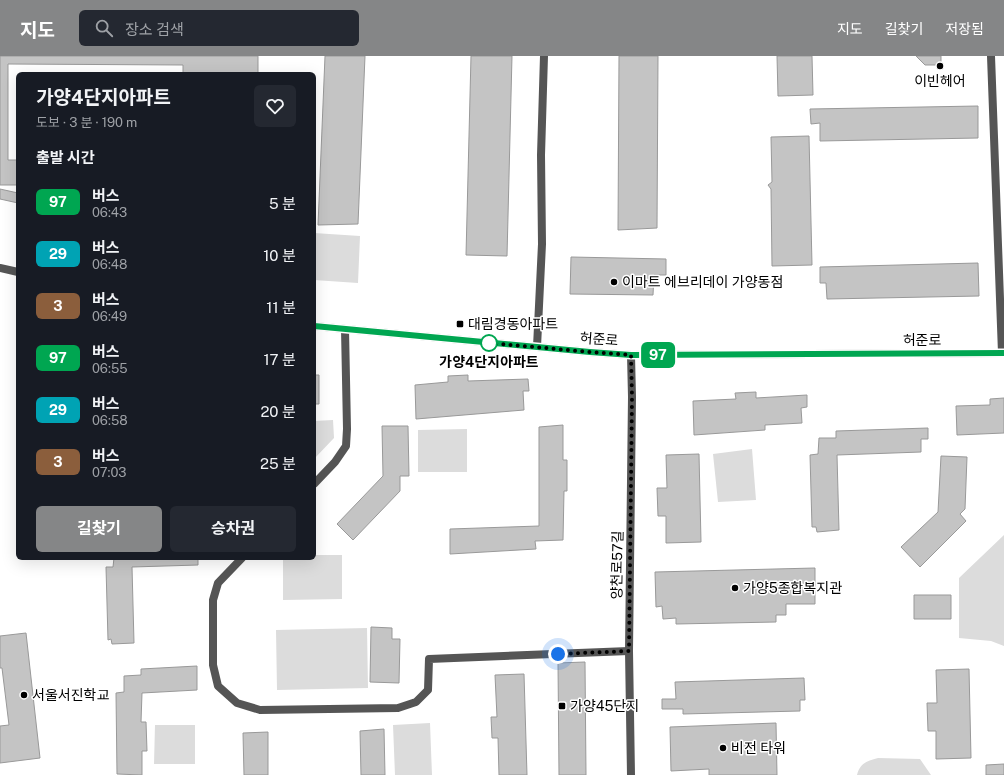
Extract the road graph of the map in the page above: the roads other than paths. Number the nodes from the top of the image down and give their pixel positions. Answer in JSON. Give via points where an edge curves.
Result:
{"nodes":[{"id":1,"x":544,"y":56,"type":"edge"},
{"id":2,"x":991,"y":56,"type":"edge"},
{"id":3,"x":0,"y":268,"type":"edge"},
{"id":4,"x":16,"y":272,"type":"edge"},
{"id":5,"x":316,"y":326,"type":"edge"},
{"id":6,"x":345,"y":329,"type":"junction"},
{"id":7,"x":537,"y":347,"type":"junction"},
{"id":8,"x":1003,"y":353,"type":"edge"},
{"id":9,"x":631,"y":355,"type":"junction"},
{"id":10,"x":316,"y":482,"type":"edge"},
{"id":11,"x":240,"y":560,"type":"edge"},
{"id":12,"x":629,"y":651,"type":"junction"},
{"id":13,"x":631,"y":775,"type":"edge"}],
"edges":[{"from":1,"to":7,"type":"street","via":[[542,244]]},
{"from":2,"to":8,"type":"street"},
{"from":3,"to":4,"type":"street"},
{"from":5,"to":6,"type":"street","name":"허준로"},
{"from":6,"to":7,"type":"street","name":"허준로"},
{"from":6,"to":10,"type":"street","via":[[346,446]]},
{"from":7,"to":9,"type":"street","name":"허준로"},
{"from":8,"to":9,"type":"street","name":"허준로"},
{"from":9,"to":12,"type":"street","name":"양천로57길"},
{"from":11,"to":12,"type":"street","via":[[218,583],[213,600],[213,665],[218,686],[237,703],[260,710],[398,708],[416,702],[428,690],[429,659]]},
{"from":12,"to":13,"type":"street","name":"양천로57길"}]}
